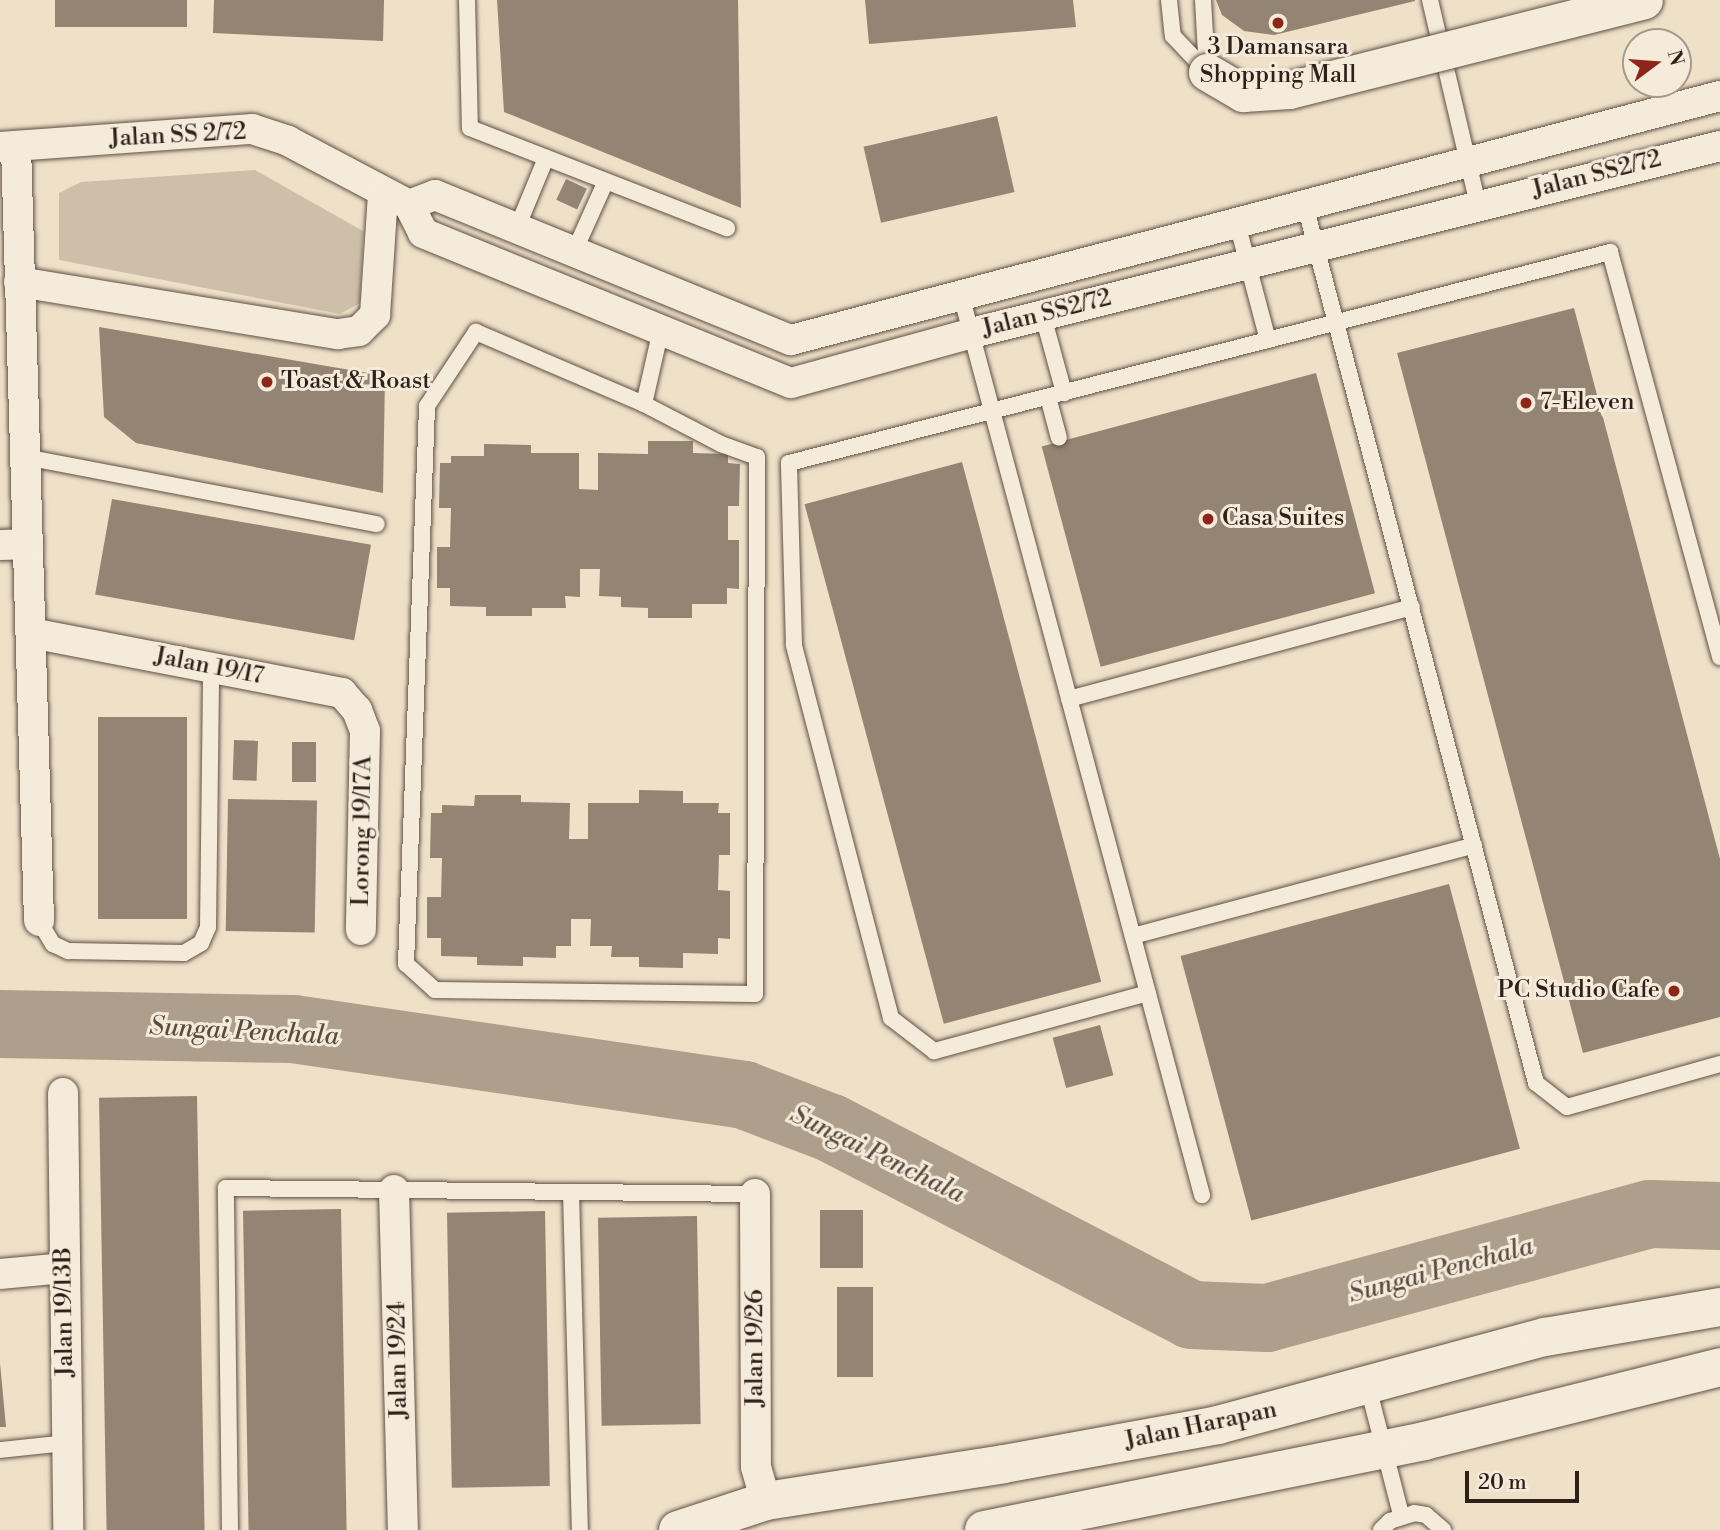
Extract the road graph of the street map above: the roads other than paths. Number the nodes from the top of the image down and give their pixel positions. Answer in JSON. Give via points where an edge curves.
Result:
{"nodes":[{"id":1,"x":467,"y":0,"type":"edge"},
{"id":2,"x":1169,"y":0,"type":"edge"},
{"id":3,"x":1203,"y":0,"type":"edge"},
{"id":4,"x":1430,"y":0,"type":"edge"},
{"id":5,"x":1644,"y":0,"type":"edge"},
{"id":6,"x":1207,"y":72,"type":"junction"},
{"id":7,"x":1720,"y":96,"type":"edge"},
{"id":8,"x":8,"y":146,"type":"edge"},
{"id":9,"x":1720,"y":146,"type":"edge"},
{"id":10,"x":546,"y":158,"type":"junction"},
{"id":11,"x":1469,"y":162,"type":"junction"},
{"id":12,"x":606,"y":183,"type":"junction"},
{"id":13,"x":396,"y":199,"type":"junction"},
{"id":14,"x":1306,"y":205,"type":"junction"},
{"id":15,"x":1478,"y":205,"type":"junction"},
{"id":16,"x":1237,"y":223,"type":"junction"},
{"id":17,"x":517,"y":228,"type":"junction"},
{"id":18,"x":727,"y":228,"type":"dead end"},
{"id":19,"x":1317,"y":246,"type":"junction"},
{"id":20,"x":574,"y":252,"type":"junction"},
{"id":21,"x":1247,"y":264,"type":"junction"},
{"id":22,"x":504,"y":265,"type":"junction"},
{"id":23,"x":19,"y":282,"type":"junction"},
{"id":24,"x":673,"y":292,"type":"junction"},
{"id":25,"x":961,"y":295,"type":"junction"},
{"id":26,"x":1043,"y":316,"type":"junction"},
{"id":27,"x":1336,"y":323,"type":"junction"},
{"id":28,"x":661,"y":329,"type":"junction"},
{"id":29,"x":972,"y":333,"type":"junction"},
{"id":30,"x":1268,"y":340,"type":"junction"},
{"id":31,"x":1064,"y":393,"type":"junction"},
{"id":32,"x":1048,"y":397,"type":"junction"},
{"id":33,"x":644,"y":404,"type":"junction"},
{"id":34,"x":992,"y":411,"type":"junction"},
{"id":35,"x":1059,"y":438,"type":"dead end"},
{"id":36,"x":25,"y":457,"type":"junction"},
{"id":37,"x":377,"y":524,"type":"dead end"},
{"id":38,"x":14,"y":544,"type":"edge"},
{"id":39,"x":1412,"y":607,"type":"junction"},
{"id":40,"x":30,"y":633,"type":"junction"},
{"id":41,"x":1720,"y":657,"type":"edge"},
{"id":42,"x":211,"y":667,"type":"junction"},
{"id":43,"x":1069,"y":699,"type":"junction"},
{"id":44,"x":365,"y":731,"type":"joint"},
{"id":45,"x":1474,"y":845,"type":"junction"},
{"id":46,"x":39,"y":921,"type":"joint"},
{"id":47,"x":361,"y":930,"type":"dead end"},
{"id":48,"x":1133,"y":936,"type":"junction"},
{"id":49,"x":1148,"y":993,"type":"junction"},
{"id":50,"x":1720,"y":1064,"type":"edge"},
{"id":51,"x":63,"y":1093,"type":"dead end"},
{"id":52,"x":394,"y":1189,"type":"junction"},
{"id":53,"x":571,"y":1192,"type":"junction"},
{"id":54,"x":755,"y":1194,"type":"joint"},
{"id":55,"x":1202,"y":1195,"type":"dead end"},
{"id":56,"x":65,"y":1268,"type":"junction"},
{"id":57,"x":0,"y":1274,"type":"edge"},
{"id":58,"x":1720,"y":1307,"type":"edge"},
{"id":59,"x":1720,"y":1367,"type":"edge"},
{"id":60,"x":1368,"y":1387,"type":"junction"},
{"id":61,"x":67,"y":1443,"type":"junction"},
{"id":62,"x":1384,"y":1449,"type":"junction"},
{"id":63,"x":0,"y":1450,"type":"edge"},
{"id":64,"x":766,"y":1502,"type":"junction"},
{"id":65,"x":1401,"y":1515,"type":"junction"},
{"id":66,"x":68,"y":1530,"type":"edge"},
{"id":67,"x":230,"y":1530,"type":"edge"},
{"id":68,"x":403,"y":1530,"type":"edge"},
{"id":69,"x":580,"y":1530,"type":"edge"},
{"id":70,"x":678,"y":1530,"type":"edge"},
{"id":71,"x":984,"y":1530,"type":"edge"},
{"id":72,"x":1381,"y":1530,"type":"edge"},
{"id":73,"x":1443,"y":1530,"type":"edge"}],
"edges":[{"from":1,"to":10,"type":"lane","via":[[470,128]]},
{"from":2,"to":6,"type":"lane","via":[[1173,36]]},
{"from":3,"to":6,"type":"lane"},
{"from":4,"to":11,"type":"lane"},
{"from":5,"to":6,"type":"street","bridge":true,"via":[[1289,90],[1243,93]]},
{"from":7,"to":11,"type":"street","name":"Jalan SS2/72"},
{"from":8,"to":13,"type":"street","name":"Jalan SS 2/72","via":[[252,129],[288,141]]},
{"from":8,"to":23,"type":"street"},
{"from":9,"to":15,"type":"street","name":"Jalan SS2/72"},
{"from":10,"to":12,"type":"lane"},
{"from":10,"to":17,"type":"lane"},
{"from":11,"to":14,"type":"street","name":"Jalan SS2/72"},
{"from":11,"to":15,"type":"lane"},
{"from":12,"to":18,"type":"lane"},
{"from":12,"to":20,"type":"lane"},
{"from":13,"to":17,"type":"street","name":"Jalan SS2/72","via":[[435,195]]},
{"from":13,"to":22,"type":"street","name":"Jalan SS2/72","via":[[424,233]]},
{"from":13,"to":23,"type":"street","via":[[375,316],[359,331],[338,334]]},
{"from":14,"to":16,"type":"street","name":"Jalan SS2/72"},
{"from":14,"to":19,"type":"lane"},
{"from":15,"to":19,"type":"street","name":"Jalan SS2/72"},
{"from":16,"to":21,"type":"lane"},
{"from":16,"to":25,"type":"street","name":"Jalan SS2/72"},
{"from":17,"to":20,"type":"street","name":"Jalan SS2/72"},
{"from":17,"to":22,"type":"street"},
{"from":19,"to":21,"type":"street","name":"Jalan SS2/72"},
{"from":19,"to":27,"type":"lane"},
{"from":20,"to":24,"type":"street","name":"Jalan SS2/72"},
{"from":21,"to":26,"type":"street","name":"Jalan SS2/72"},
{"from":21,"to":30,"type":"lane"},
{"from":22,"to":28,"type":"street","name":"Jalan SS2/72"},
{"from":23,"to":36,"type":"street"},
{"from":24,"to":25,"type":"street","name":"Jalan SS2/72","via":[[792,340]]},
{"from":24,"to":28,"type":"street"},
{"from":25,"to":29,"type":"lane"},
{"from":26,"to":29,"type":"street","name":"Jalan SS2/72"},
{"from":26,"to":31,"type":"lane"},
{"from":27,"to":30,"type":"lane"},
{"from":27,"to":39,"type":"lane"},
{"from":27,"to":41,"type":"lane","via":[[1610,252]]},
{"from":28,"to":29,"type":"street","name":"Jalan SS2/72","via":[[791,383]]},
{"from":28,"to":33,"type":"lane"},
{"from":29,"to":34,"type":"lane"},
{"from":30,"to":31,"type":"lane"},
{"from":31,"to":32,"type":"lane"},
{"from":32,"to":34,"type":"lane"},
{"from":32,"to":35,"type":"lane"},
{"from":33,"to":33,"type":"lane","via":[[476,332],[427,406],[406,964],[435,990],[755,994],[757,457]]},
{"from":34,"to":43,"type":"lane"},
{"from":34,"to":49,"type":"lane","via":[[789,463],[794,645],[891,1018],[933,1051]]},
{"from":36,"to":37,"type":"lane"},
{"from":36,"to":38,"type":"street"},
{"from":38,"to":40,"type":"street"},
{"from":39,"to":43,"type":"lane"},
{"from":39,"to":45,"type":"lane"},
{"from":40,"to":42,"type":"street","name":"Jalan 19/17"},
{"from":40,"to":46,"type":"street"},
{"from":42,"to":44,"type":"street","name":"Jalan 19/17","via":[[342,693],[357,710]]},
{"from":42,"to":46,"type":"lane","via":[[208,927],[201,943],[184,953],[68,951],[52,944]]},
{"from":43,"to":48,"type":"lane"},
{"from":44,"to":47,"type":"street","name":"Lorong 19/17A"},
{"from":45,"to":48,"type":"lane"},
{"from":45,"to":50,"type":"lane","via":[[1536,1083],[1567,1107]]},
{"from":48,"to":49,"type":"lane"},
{"from":49,"to":55,"type":"lane"},
{"from":51,"to":56,"type":"street","name":"Jalan 19/13B"},
{"from":52,"to":53,"type":"lane"},
{"from":52,"to":67,"type":"lane","via":[[226,1188]]},
{"from":52,"to":68,"type":"street","name":"Jalan 19/24"},
{"from":53,"to":54,"type":"lane"},
{"from":53,"to":69,"type":"lane"},
{"from":54,"to":64,"type":"street","name":"Jalan 19/26","via":[[756,1467]]},
{"from":56,"to":57,"type":"street"},
{"from":56,"to":61,"type":"street","name":"Jalan 19/13B"},
{"from":58,"to":60,"type":"main road","name":"Jalan Harapan","via":[[1545,1337]]},
{"from":59,"to":62,"type":"main road"},
{"from":60,"to":62,"type":"lane"},
{"from":60,"to":64,"type":"main road","name":"Jalan Harapan","via":[[1217,1425]]},
{"from":61,"to":63,"type":"lane"},
{"from":61,"to":66,"type":"street","name":"Jalan 19/13B"},
{"from":62,"to":65,"type":"lane"},
{"from":62,"to":71,"type":"main road"},
{"from":64,"to":70,"type":"main road","name":"Jalan Harapan"},
{"from":65,"to":72,"type":"lane"},
{"from":65,"to":73,"type":"lane","via":[[1426,1516]]}]}
